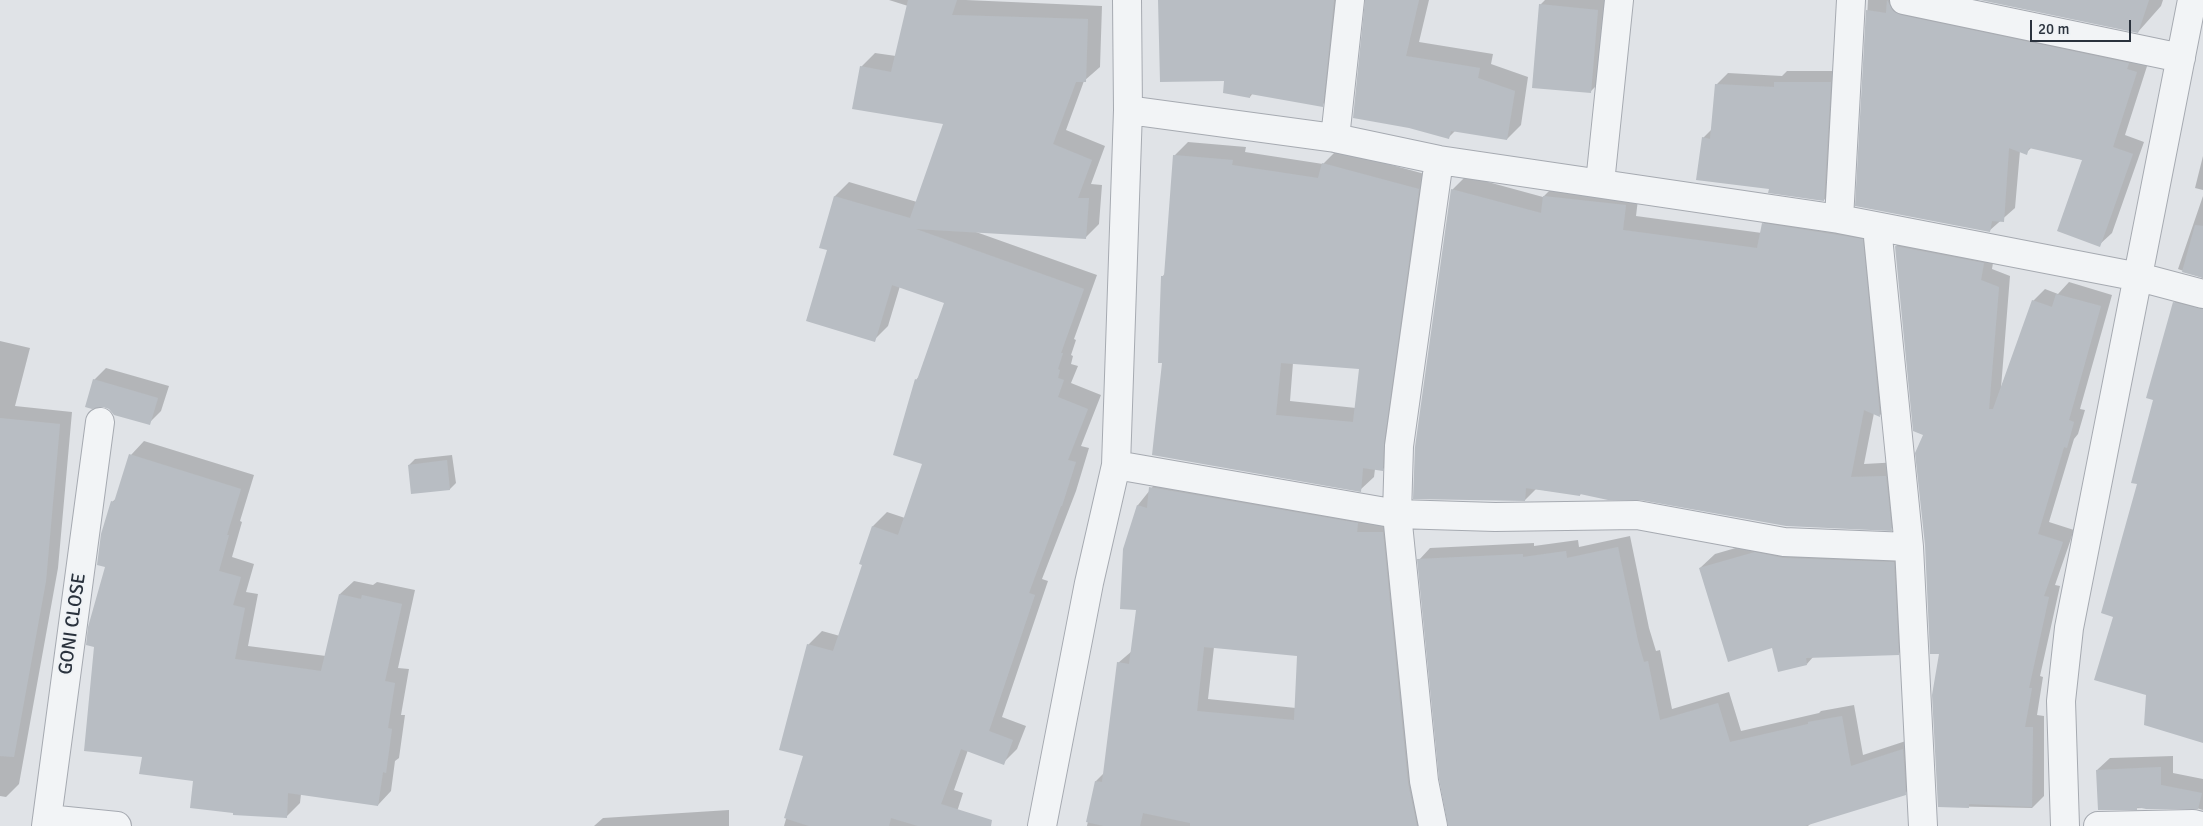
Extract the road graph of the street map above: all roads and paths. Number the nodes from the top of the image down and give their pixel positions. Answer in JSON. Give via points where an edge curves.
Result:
{"nodes":[{"id":1,"x":1127,"y":0,"type":"edge"},
{"id":2,"x":1350,"y":0,"type":"edge"},
{"id":3,"x":1619,"y":0,"type":"edge"},
{"id":4,"x":1851,"y":0,"type":"edge"},
{"id":5,"x":1904,"y":0,"type":"edge"},
{"id":6,"x":2192,"y":0,"type":"edge"},
{"id":7,"x":2181,"y":58,"type":"junction"},
{"id":8,"x":1128,"y":110,"type":"junction"},
{"id":9,"x":1335,"y":138,"type":"junction"},
{"id":10,"x":1439,"y":160,"type":"junction"},
{"id":11,"x":1600,"y":183,"type":"junction"},
{"id":12,"x":1839,"y":219,"type":"junction"},
{"id":13,"x":1877,"y":227,"type":"junction"},
{"id":14,"x":2139,"y":277,"type":"junction"},
{"id":15,"x":2203,"y":294,"type":"edge"},
{"id":16,"x":100,"y":422,"type":"dead end"},
{"id":17,"x":1116,"y":465,"type":"junction"},
{"id":18,"x":1397,"y":514,"type":"junction"},
{"id":19,"x":1910,"y":548,"type":"junction"},
{"id":20,"x":47,"y":823,"type":"edge"},
{"id":21,"x":117,"y":826,"type":"edge"},
{"id":22,"x":1042,"y":826,"type":"edge"},
{"id":23,"x":1433,"y":826,"type":"edge"},
{"id":24,"x":1924,"y":826,"type":"edge"},
{"id":25,"x":2065,"y":826,"type":"edge"},
{"id":26,"x":2098,"y":826,"type":"edge"},
{"id":27,"x":2202,"y":826,"type":"edge"}],
"edges":[{"from":1,"to":8,"type":"street"},
{"from":2,"to":9,"type":"street"},
{"from":3,"to":11,"type":"street"},
{"from":4,"to":12,"type":"street"},
{"from":5,"to":7,"type":"street"},
{"from":6,"to":7,"type":"street"},
{"from":7,"to":14,"type":"street"},
{"from":8,"to":9,"type":"street"},
{"from":8,"to":17,"type":"street"},
{"from":9,"to":10,"type":"street"},
{"from":10,"to":11,"type":"street"},
{"from":10,"to":18,"type":"street","via":[[1399,446]]},
{"from":11,"to":12,"type":"street"},
{"from":12,"to":13,"type":"street"},
{"from":13,"to":14,"type":"street"},
{"from":13,"to":19,"type":"street"},
{"from":14,"to":15,"type":"street"},
{"from":14,"to":25,"type":"street","via":[[2069,628],[2061,701]]},
{"from":16,"to":20,"type":"street","name":"GONI CLOSE"},
{"from":17,"to":18,"type":"street"},
{"from":17,"to":22,"type":"street","via":[[1089,584]]},
{"from":18,"to":19,"type":"street","via":[[1495,517],[1637,515],[1784,542]]},
{"from":18,"to":23,"type":"street","via":[[1424,781]]},
{"from":19,"to":24,"type":"street"},
{"from":20,"to":21,"type":"street"},
{"from":26,"to":27,"type":"street"}]}
